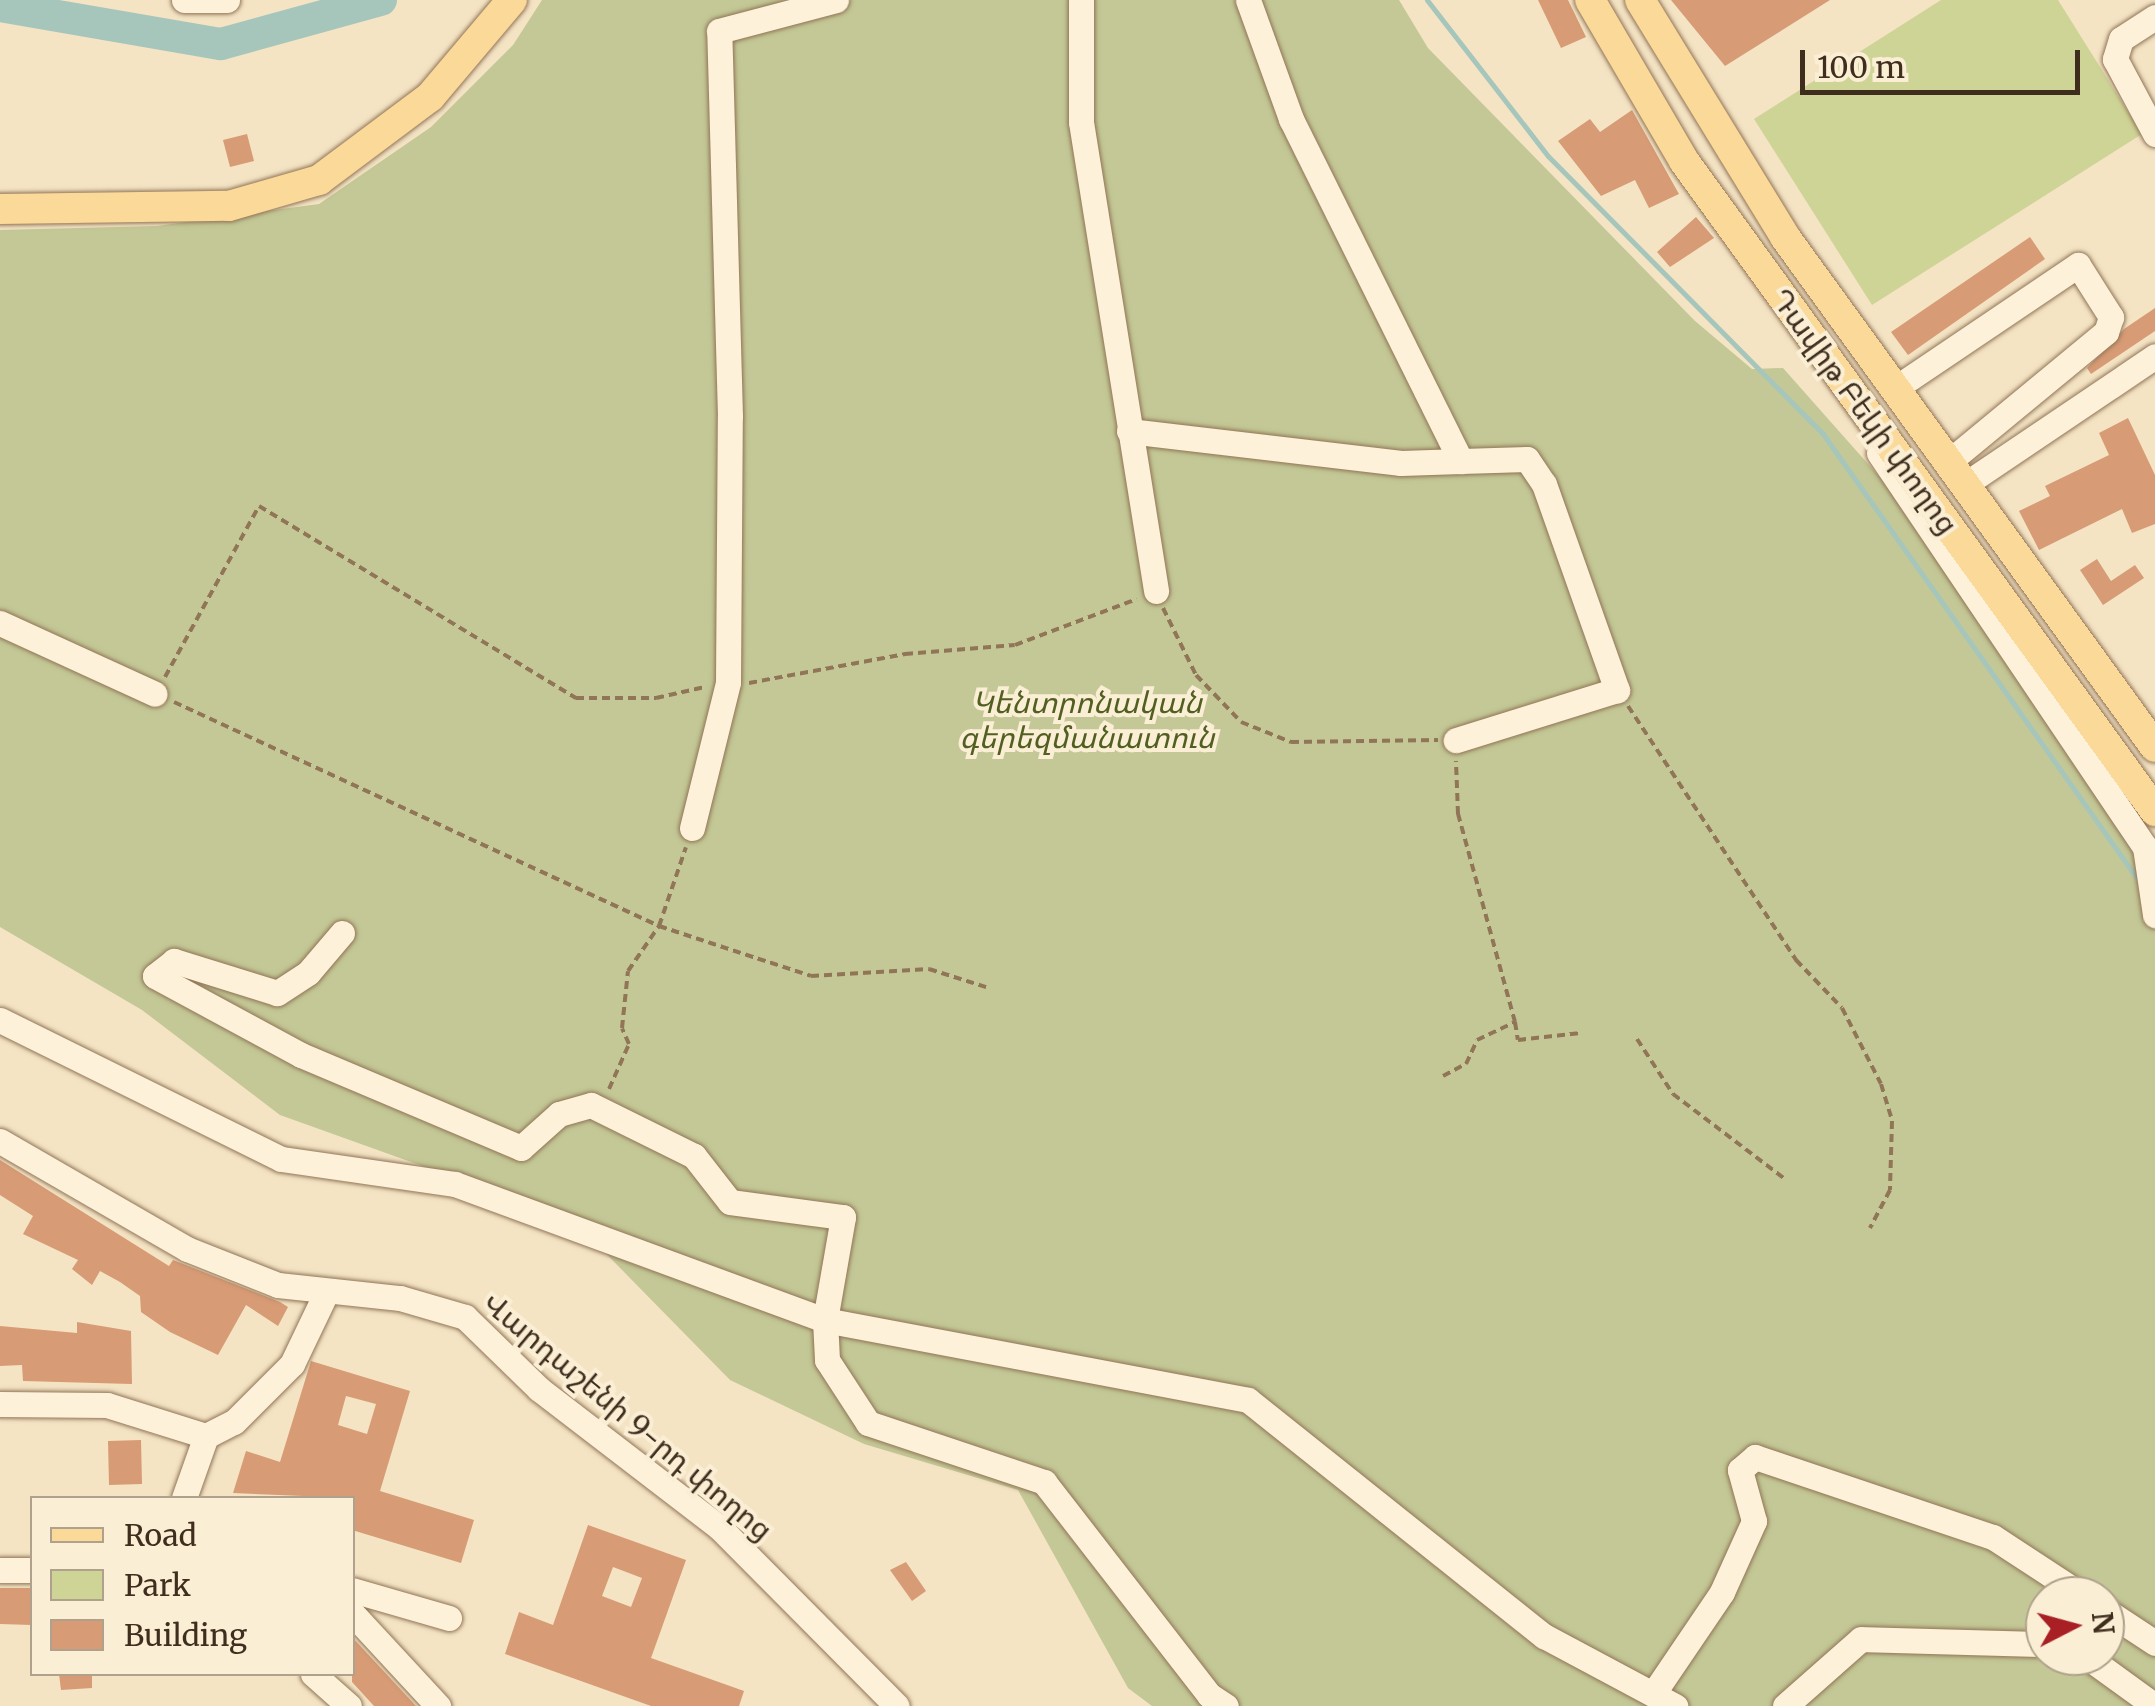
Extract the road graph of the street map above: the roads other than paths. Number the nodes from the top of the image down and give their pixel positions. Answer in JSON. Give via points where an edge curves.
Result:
{"nodes":[{"id":1,"x":184,"y":0,"type":"edge"},
{"id":2,"x":227,"y":0,"type":"edge"},
{"id":3,"x":512,"y":0,"type":"edge"},
{"id":4,"x":836,"y":0,"type":"edge"},
{"id":5,"x":1081,"y":0,"type":"edge"},
{"id":6,"x":1248,"y":0,"type":"edge"},
{"id":7,"x":1590,"y":0,"type":"edge"},
{"id":8,"x":1640,"y":0,"type":"edge"},
{"id":9,"x":2155,"y":17,"type":"edge"},
{"id":10,"x":2155,"y":134,"type":"edge"},
{"id":11,"x":0,"y":209,"type":"edge"},
{"id":12,"x":2155,"y":356,"type":"edge"},
{"id":13,"x":1894,"y":389,"type":"junction"},
{"id":14,"x":1129,"y":431,"type":"junction"},
{"id":15,"x":1881,"y":434,"type":"junction"},
{"id":16,"x":1461,"y":461,"type":"junction"},
{"id":17,"x":1956,"y":474,"type":"junction"},
{"id":18,"x":1156,"y":591,"type":"dead end"},
{"id":19,"x":0,"y":623,"type":"edge"},
{"id":20,"x":156,"y":694,"type":"dead end"},
{"id":21,"x":1456,"y":740,"type":"road end"},
{"id":22,"x":2155,"y":747,"type":"edge"},
{"id":23,"x":2155,"y":811,"type":"edge"},
{"id":24,"x":692,"y":828,"type":"road end"},
{"id":25,"x":2155,"y":915,"type":"edge"},
{"id":26,"x":342,"y":933,"type":"dead end"},
{"id":27,"x":0,"y":1020,"type":"edge"},
{"id":28,"x":0,"y":1141,"type":"edge"},
{"id":29,"x":325,"y":1295,"type":"junction"},
{"id":30,"x":825,"y":1320,"type":"junction"},
{"id":31,"x":0,"y":1404,"type":"edge"},
{"id":32,"x":206,"y":1436,"type":"junction"},
{"id":33,"x":185,"y":1496,"type":"edge"},
{"id":34,"x":0,"y":1570,"type":"edge"},
{"id":35,"x":30,"y":1570,"type":"edge"},
{"id":36,"x":2052,"y":1576,"type":"edge"},
{"id":37,"x":355,"y":1591,"type":"edge"},
{"id":38,"x":355,"y":1616,"type":"edge"},
{"id":39,"x":449,"y":1618,"type":"dead end"},
{"id":40,"x":2125,"y":1623,"type":"edge"},
{"id":41,"x":2025,"y":1643,"type":"edge"},
{"id":42,"x":2155,"y":1643,"type":"edge"},
{"id":43,"x":315,"y":1676,"type":"edge"},
{"id":44,"x":2114,"y":1676,"type":"edge"},
{"id":45,"x":1664,"y":1700,"type":"edge"},
{"id":46,"x":349,"y":1706,"type":"edge"},
{"id":47,"x":438,"y":1706,"type":"edge"},
{"id":48,"x":897,"y":1706,"type":"edge"},
{"id":49,"x":1226,"y":1706,"type":"edge"},
{"id":50,"x":1784,"y":1706,"type":"edge"},
{"id":51,"x":2155,"y":1706,"type":"edge"}],
"edges":[{"from":1,"to":2,"type":"street"},
{"from":3,"to":11,"type":"main road","via":[[430,98],[319,180],[229,206]]},
{"from":4,"to":24,"type":"street","via":[[719,31],[730,416],[728,682]]},
{"from":5,"to":14,"type":"street","via":[[1081,122]]},
{"from":6,"to":16,"type":"street","via":[[1291,120]]},
{"from":7,"to":15,"type":"main road","name":"Դավիթ Բեկի փողոց","via":[[1684,161]]},
{"from":8,"to":13,"type":"main road","name":"Դավիթ Բեկի փողոց","via":[[1720,140]]},
{"from":9,"to":10,"type":"street","via":[[2122,39],[2115,60]]},
{"from":12,"to":17,"type":"street"},
{"from":13,"to":17,"type":"main road","name":"Դավիթ Բեկի փողոց"},
{"from":13,"to":17,"type":"street","via":[[2078,265],[2112,317],[2106,332]]},
{"from":14,"to":16,"type":"street","via":[[1401,463]]},
{"from":14,"to":18,"type":"street"},
{"from":15,"to":23,"type":"main road","name":"Դավիթ Բեկի փողոց"},
{"from":15,"to":25,"type":"street","via":[[1872,442],[2145,847]]},
{"from":16,"to":21,"type":"street","via":[[1526,460],[1535,472],[1617,690]]},
{"from":17,"to":22,"type":"main road","name":"Դավիթ Բեկի փողոց"},
{"from":19,"to":20,"type":"street"},
{"from":26,"to":30,"type":"street","via":[[308,973],[278,993],[174,961],[155,976],[301,1055],[521,1148],[559,1114],[601,1110],[694,1156],[730,1202],[843,1217]]},
{"from":27,"to":30,"type":"street","via":[[282,1159],[455,1184]]},
{"from":28,"to":29,"type":"street","name":"Վարդաշենի 9-րդ փողոց","via":[[187,1250]]},
{"from":29,"to":32,"type":"street","via":[[292,1364],[234,1422]]},
{"from":29,"to":48,"type":"street","name":"Վարդաշենի 9-րդ փողոց","via":[[400,1298],[464,1317],[539,1389],[719,1527]]},
{"from":30,"to":45,"type":"street","via":[[1248,1400],[1544,1636]]},
{"from":30,"to":49,"type":"street","via":[[827,1360],[868,1424],[1044,1482],[1209,1696]]},
{"from":31,"to":32,"type":"street","via":[[106,1406]]},
{"from":32,"to":33,"type":"street"},
{"from":34,"to":35,"type":"street"},
{"from":36,"to":45,"type":"street","via":[[1993,1537],[1755,1456],[1740,1470],[1754,1521]]},
{"from":37,"to":39,"type":"street"},
{"from":38,"to":47,"type":"street"},
{"from":40,"to":42,"type":"street"},
{"from":41,"to":50,"type":"street","via":[[1860,1639]]},
{"from":43,"to":46,"type":"street"},
{"from":44,"to":51,"type":"street"}]}
